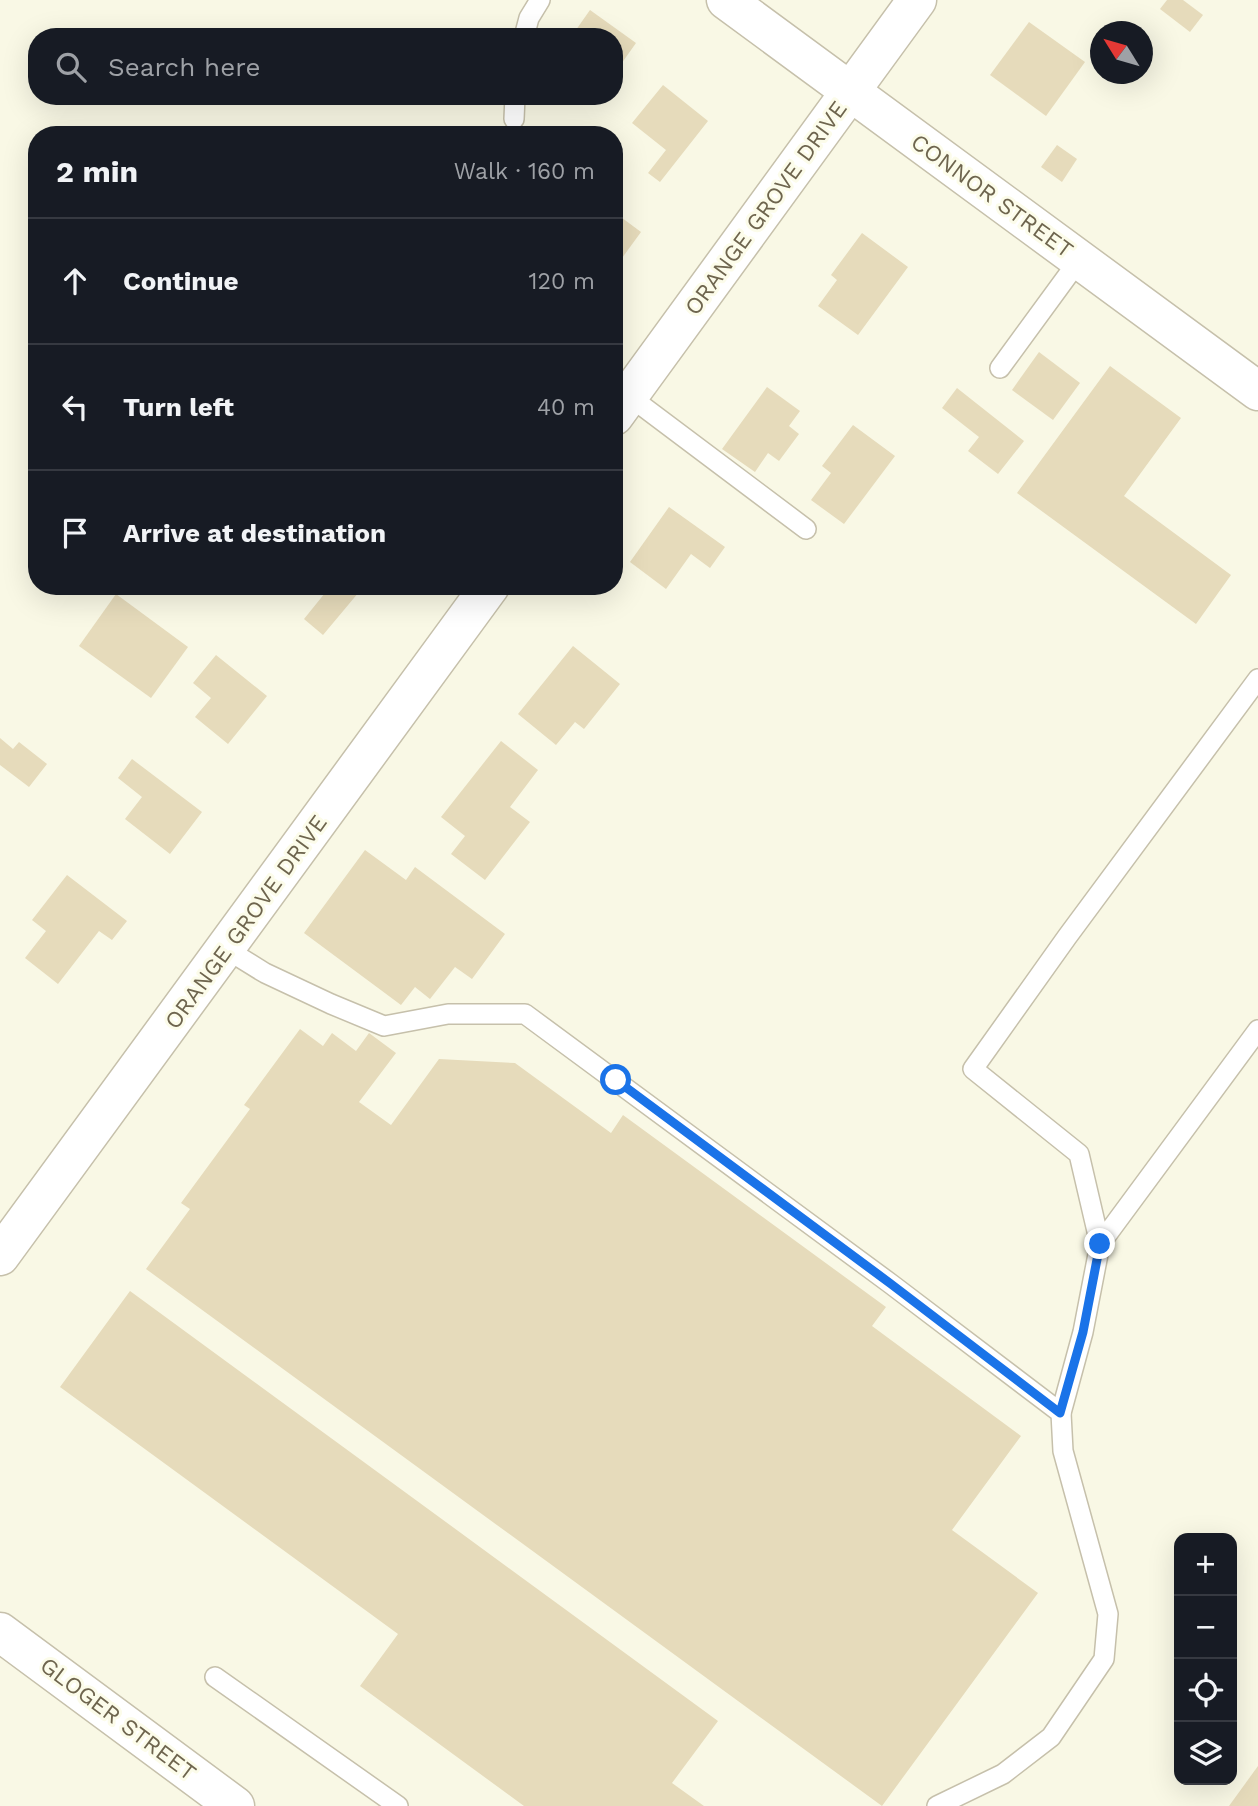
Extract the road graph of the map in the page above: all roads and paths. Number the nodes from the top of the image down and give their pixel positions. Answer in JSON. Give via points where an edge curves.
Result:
{"nodes":[{"id":1,"x":540,"y":0,"type":"edge"},
{"id":2,"x":726,"y":0,"type":"edge"},
{"id":3,"x":917,"y":0,"type":"edge"},
{"id":4,"x":526,"y":28,"type":"edge"},
{"id":5,"x":850,"y":91,"type":"junction"},
{"id":6,"x":515,"y":105,"type":"edge"},
{"id":7,"x":514,"y":119,"type":"dead end"},
{"id":8,"x":1079,"y":260,"type":"junction"},
{"id":9,"x":1000,"y":368,"type":"dead end"},
{"id":10,"x":1258,"y":391,"type":"edge"},
{"id":11,"x":623,"y":405,"type":"edge"},
{"id":12,"x":623,"y":407,"type":"edge"},
{"id":13,"x":806,"y":529,"type":"dead end"},
{"id":14,"x":483,"y":595,"type":"edge"},
{"id":15,"x":1258,"y":679,"type":"edge"},
{"id":16,"x":226,"y":949,"type":"junction"},
{"id":17,"x":1258,"y":1030,"type":"edge"},
{"id":18,"x":1100,"y":1244,"type":"junction"},
{"id":19,"x":0,"y":1256,"type":"edge"},
{"id":20,"x":1060,"y":1413,"type":"junction"},
{"id":21,"x":0,"y":1632,"type":"edge"},
{"id":22,"x":215,"y":1677,"type":"dead end"},
{"id":23,"x":220,"y":1802,"type":"edge"},
{"id":24,"x":398,"y":1806,"type":"edge"},
{"id":25,"x":937,"y":1806,"type":"edge"}],
"edges":[{"from":1,"to":4,"type":"lane"},
{"from":2,"to":5,"type":"street","name":"CONNOR STREET"},
{"from":3,"to":5,"type":"street","name":"ORANGE GROVE DRIVE"},
{"from":5,"to":8,"type":"street","name":"CONNOR STREET"},
{"from":5,"to":11,"type":"street","name":"ORANGE GROVE DRIVE"},
{"from":6,"to":7,"type":"lane"},
{"from":8,"to":9,"type":"lane"},
{"from":8,"to":10,"type":"street","name":"CONNOR STREET"},
{"from":12,"to":13,"type":"lane"},
{"from":14,"to":16,"type":"street","name":"ORANGE GROVE DRIVE"},
{"from":15,"to":18,"type":"lane","via":[[973,1069],[1079,1154]]},
{"from":16,"to":19,"type":"street","name":"ORANGE GROVE DRIVE"},
{"from":16,"to":20,"type":"lane","via":[[265,973],[384,1027],[448,1014],[525,1014]]},
{"from":17,"to":18,"type":"lane"},
{"from":18,"to":20,"type":"lane","via":[[1083,1332]]},
{"from":20,"to":25,"type":"lane","via":[[1063,1451],[1108,1614],[1104,1658],[1051,1737],[1003,1774]]},
{"from":21,"to":23,"type":"street","name":"GLOGER STREET"},
{"from":22,"to":24,"type":"lane"}]}
